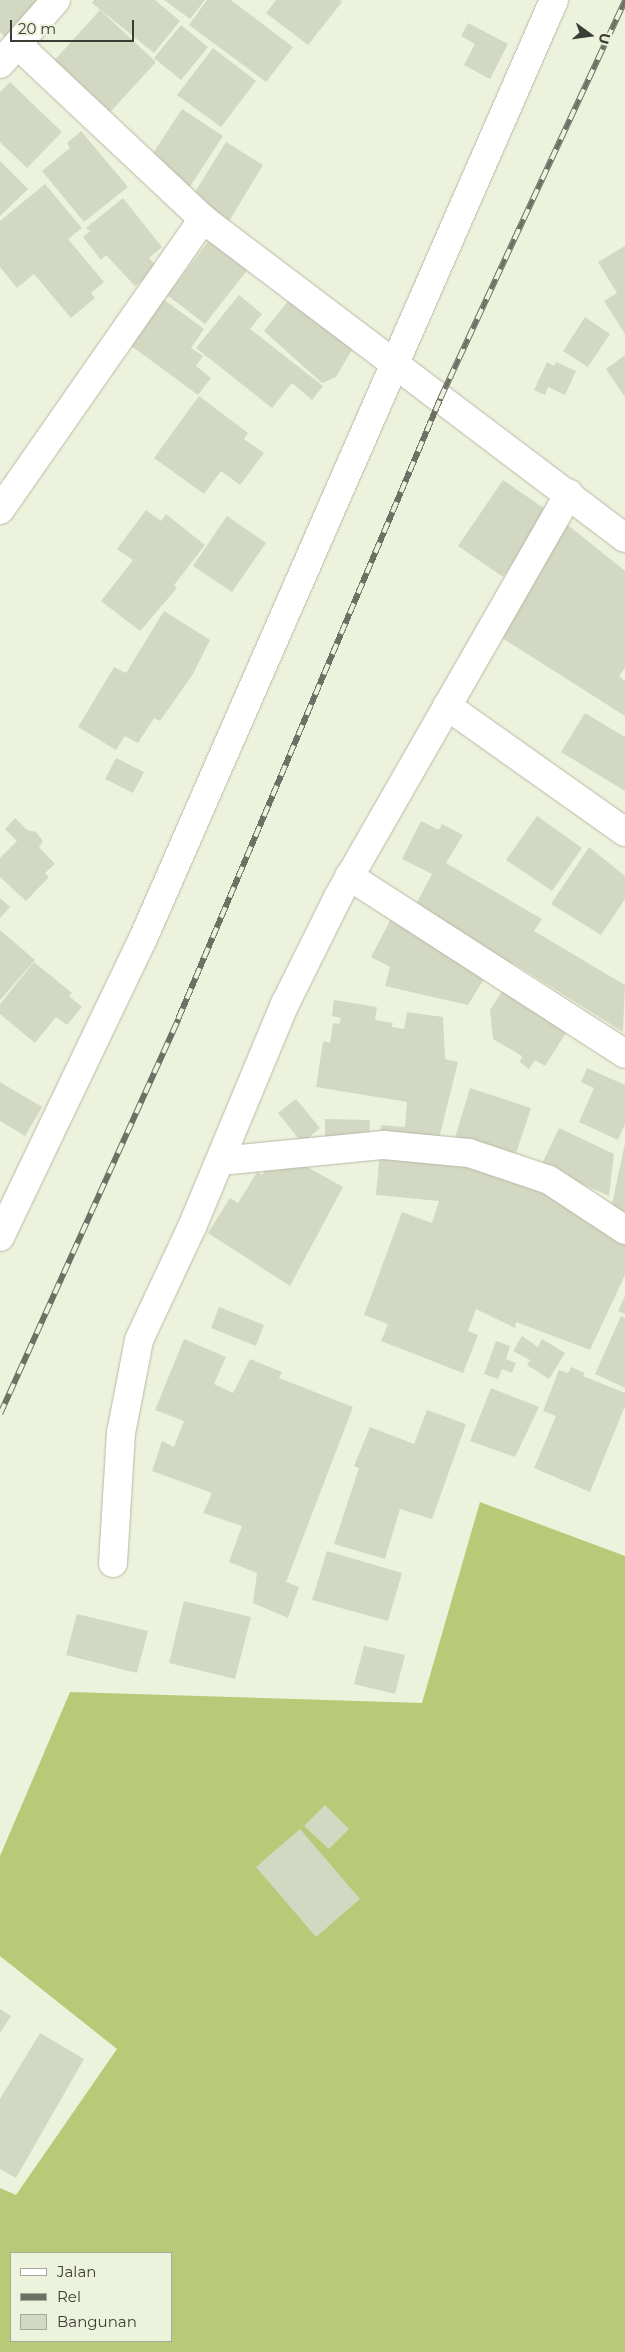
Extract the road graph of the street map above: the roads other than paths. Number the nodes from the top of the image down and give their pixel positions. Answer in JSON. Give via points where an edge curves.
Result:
{"nodes":[{"id":1,"x":56,"y":0,"type":"edge"},
{"id":2,"x":554,"y":0,"type":"edge"},
{"id":3,"x":10,"y":55,"type":"edge"},
{"id":4,"x":203,"y":220,"type":"junction"},
{"id":5,"x":394,"y":360,"type":"junction"},
{"id":6,"x":569,"y":494,"type":"junction"},
{"id":7,"x":0,"y":510,"type":"edge"},
{"id":8,"x":625,"y":538,"type":"edge"},
{"id":9,"x":447,"y":706,"type":"junction"},
{"id":10,"x":625,"y":832,"type":"edge"},
{"id":11,"x":349,"y":876,"type":"junction"},
{"id":12,"x":625,"y":1054,"type":"edge"},
{"id":13,"x":220,"y":1161,"type":"junction"},
{"id":14,"x":625,"y":1230,"type":"edge"},
{"id":15,"x":0,"y":1237,"type":"edge"},
{"id":16,"x":113,"y":1563,"type":"dead end"}],
"edges":[{"from":1,"to":3,"type":"street"},
{"from":2,"to":5,"type":"street"},
{"from":3,"to":4,"type":"street"},
{"from":4,"to":5,"type":"street"},
{"from":4,"to":7,"type":"street"},
{"from":5,"to":6,"type":"street","via":[[440,399]]},
{"from":5,"to":15,"type":"street","via":[[142,941]]},
{"from":6,"to":8,"type":"street"},
{"from":6,"to":9,"type":"street"},
{"from":9,"to":10,"type":"street"},
{"from":9,"to":11,"type":"street"},
{"from":11,"to":12,"type":"street"},
{"from":11,"to":13,"type":"street","via":[[285,1004]]},
{"from":13,"to":14,"type":"street","via":[[384,1145],[469,1153],[549,1180]]},
{"from":13,"to":16,"type":"street","via":[[139,1340],[121,1433]]}]}
